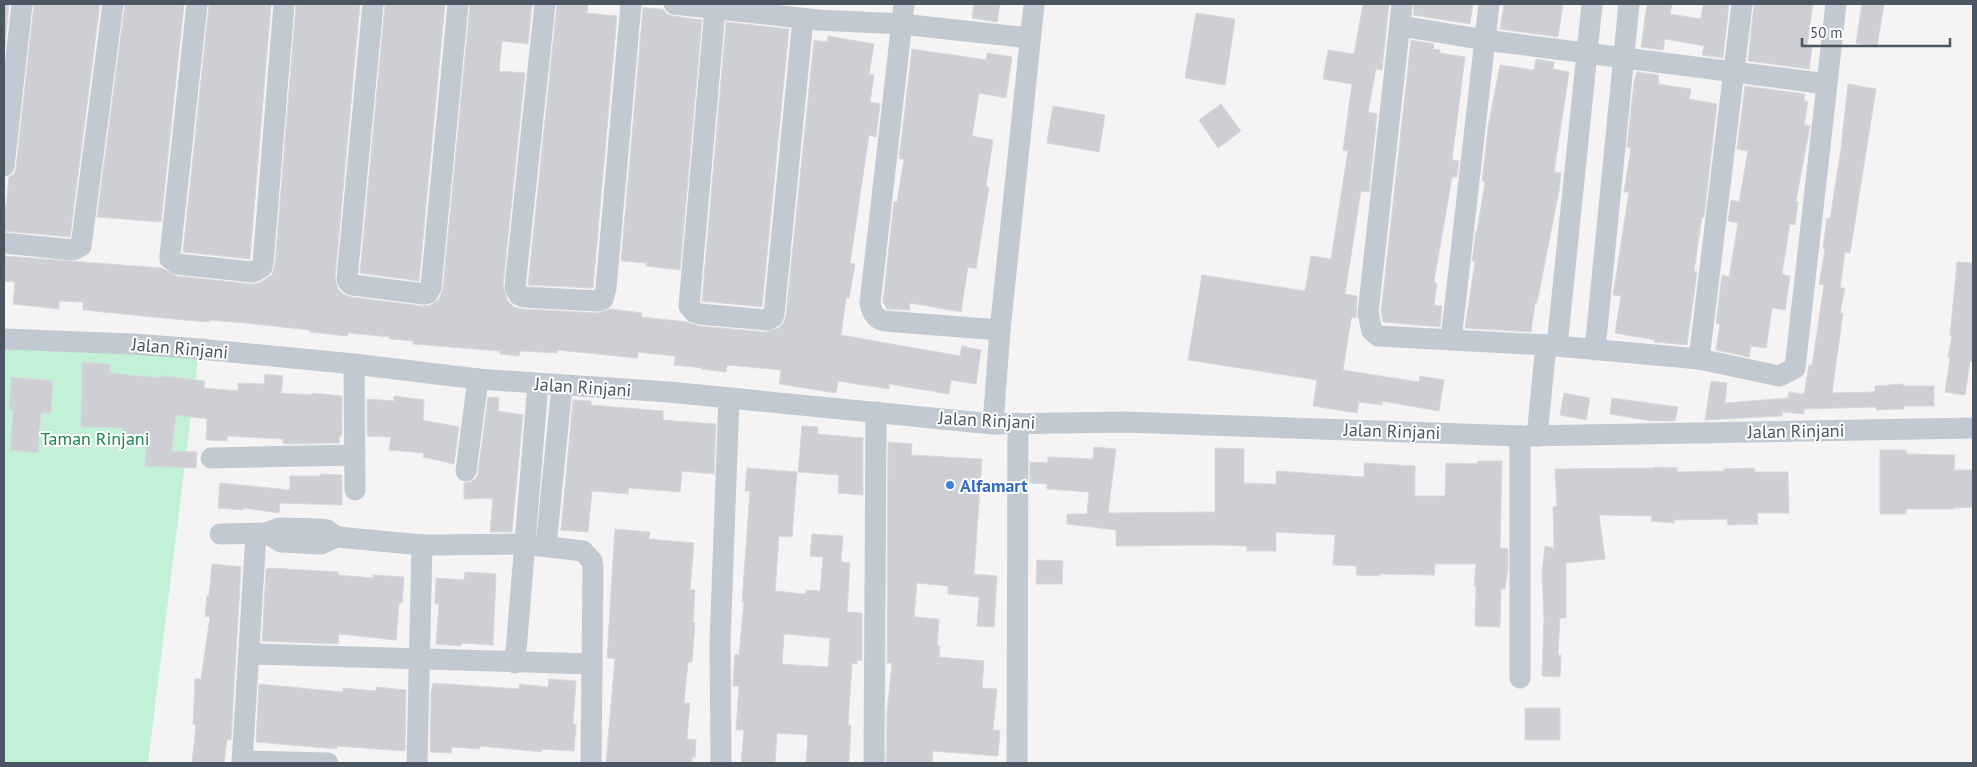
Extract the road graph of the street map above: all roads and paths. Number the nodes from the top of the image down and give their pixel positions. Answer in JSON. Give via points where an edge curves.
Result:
{"nodes":[{"id":1,"x":22,"y":4,"type":"edge"},
{"id":2,"x":113,"y":4,"type":"edge"},
{"id":3,"x":197,"y":4,"type":"edge"},
{"id":4,"x":284,"y":4,"type":"edge"},
{"id":5,"x":372,"y":4,"type":"edge"},
{"id":6,"x":458,"y":4,"type":"edge"},
{"id":7,"x":546,"y":4,"type":"edge"},
{"id":8,"x":631,"y":4,"type":"edge"},
{"id":9,"x":674,"y":4,"type":"edge"},
{"id":10,"x":1034,"y":4,"type":"edge"},
{"id":11,"x":1402,"y":4,"type":"edge"},
{"id":12,"x":1489,"y":4,"type":"edge"},
{"id":13,"x":1592,"y":4,"type":"edge"},
{"id":14,"x":1629,"y":4,"type":"edge"},
{"id":15,"x":1742,"y":4,"type":"edge"},
{"id":16,"x":1836,"y":4,"type":"edge"},
{"id":17,"x":728,"y":8,"type":"edge"},
{"id":18,"x":814,"y":14,"type":"edge"},
{"id":19,"x":903,"y":14,"type":"edge"},
{"id":20,"x":1400,"y":26,"type":"junction"},
{"id":21,"x":1030,"y":38,"type":"junction"},
{"id":22,"x":1485,"y":40,"type":"junction"},
{"id":23,"x":1586,"y":53,"type":"junction"},
{"id":24,"x":1623,"y":57,"type":"junction"},
{"id":25,"x":1734,"y":71,"type":"junction"},
{"id":26,"x":1827,"y":84,"type":"junction"},
{"id":27,"x":4,"y":166,"type":"edge"},
{"id":28,"x":4,"y":243,"type":"edge"},
{"id":29,"x":1000,"y":330,"type":"junction"},
{"id":30,"x":1451,"y":340,"type":"junction"},
{"id":31,"x":4,"y":343,"type":"edge"},
{"id":32,"x":1552,"y":346,"type":"junction"},
{"id":33,"x":1595,"y":350,"type":"junction"},
{"id":34,"x":1699,"y":359,"type":"junction"},
{"id":35,"x":354,"y":364,"type":"junction"},
{"id":36,"x":478,"y":379,"type":"junction"},
{"id":37,"x":538,"y":384,"type":"junction"},
{"id":38,"x":562,"y":386,"type":"junction"},
{"id":39,"x":729,"y":398,"type":"junction"},
{"id":40,"x":876,"y":412,"type":"junction"},
{"id":41,"x":1018,"y":423,"type":"junction"},
{"id":42,"x":993,"y":424,"type":"junction"},
{"id":43,"x":1973,"y":428,"type":"edge"},
{"id":44,"x":1529,"y":436,"type":"junction"},
{"id":45,"x":355,"y":455,"type":"junction"},
{"id":46,"x":211,"y":458,"type":"dead end"},
{"id":47,"x":466,"y":471,"type":"dead end"},
{"id":48,"x":355,"y":490,"type":"dead end"},
{"id":49,"x":220,"y":534,"type":"dead end"},
{"id":50,"x":261,"y":534,"type":"junction"},
{"id":51,"x":524,"y":544,"type":"junction"},
{"id":52,"x":422,"y":545,"type":"junction"},
{"id":53,"x":546,"y":546,"type":"junction"},
{"id":54,"x":250,"y":654,"type":"junction"},
{"id":55,"x":420,"y":660,"type":"junction"},
{"id":56,"x":515,"y":662,"type":"junction"},
{"id":57,"x":592,"y":664,"type":"junction"},
{"id":58,"x":1520,"y":678,"type":"dead end"},
{"id":59,"x":242,"y":762,"type":"edge"},
{"id":60,"x":328,"y":763,"type":"edge"},
{"id":61,"x":417,"y":763,"type":"edge"},
{"id":62,"x":592,"y":763,"type":"edge"},
{"id":63,"x":721,"y":763,"type":"edge"},
{"id":64,"x":874,"y":763,"type":"edge"},
{"id":65,"x":1017,"y":763,"type":"edge"}],
"edges":[{"from":1,"to":27,"type":"street"},
{"from":2,"to":28,"type":"street","via":[[81,246],[73,250]]},
{"from":3,"to":4,"type":"street","via":[[170,259],[177,264],[254,272],[263,263]]},
{"from":5,"to":6,"type":"street","via":[[347,279],[353,285],[424,294],[431,287]]},
{"from":7,"to":8,"type":"street","via":[[515,287],[524,297],[598,301],[606,288]]},
{"from":9,"to":17,"type":"street"},
{"from":10,"to":21,"type":"street"},
{"from":11,"to":20,"type":"street"},
{"from":12,"to":22,"type":"street"},
{"from":13,"to":23,"type":"street"},
{"from":14,"to":24,"type":"street"},
{"from":15,"to":25,"type":"street"},
{"from":16,"to":26,"type":"street"},
{"from":17,"to":18,"type":"street"},
{"from":17,"to":18,"type":"street","via":[[689,306],[700,314],[767,320],[772,317]]},
{"from":18,"to":19,"type":"street"},
{"from":19,"to":21,"type":"street"},
{"from":19,"to":29,"type":"street","via":[[870,303],[872,313],[884,321]]},
{"from":20,"to":22,"type":"street"},
{"from":20,"to":30,"type":"street","via":[[1368,313],[1372,331],[1378,336]]},
{"from":21,"to":29,"type":"street"},
{"from":22,"to":23,"type":"street"},
{"from":22,"to":30,"type":"street"},
{"from":23,"to":24,"type":"street"},
{"from":23,"to":32,"type":"street"},
{"from":24,"to":25,"type":"street"},
{"from":24,"to":33,"type":"street"},
{"from":25,"to":26,"type":"street"},
{"from":25,"to":34,"type":"street"},
{"from":26,"to":34,"type":"street","via":[[1795,368],[1779,376]]},
{"from":29,"to":42,"type":"street"},
{"from":30,"to":32,"type":"street"},
{"from":31,"to":35,"type":"street","name":"Jalan Rinjani","via":[[133,344]]},
{"from":32,"to":33,"type":"street"},
{"from":32,"to":44,"type":"street"},
{"from":33,"to":34,"type":"street"},
{"from":35,"to":36,"type":"street","name":"Jalan Rinjani"},
{"from":35,"to":45,"type":"street"},
{"from":36,"to":37,"type":"street","name":"Jalan Rinjani"},
{"from":36,"to":47,"type":"street"},
{"from":37,"to":38,"type":"street","name":"Jalan Rinjani"},
{"from":37,"to":51,"type":"street"},
{"from":38,"to":39,"type":"street","name":"Jalan Rinjani"},
{"from":38,"to":53,"type":"street"},
{"from":39,"to":40,"type":"street","name":"Jalan Rinjani"},
{"from":39,"to":63,"type":"street","via":[[720,643]]},
{"from":40,"to":42,"type":"street","name":"Jalan Rinjani"},
{"from":40,"to":64,"type":"street"},
{"from":41,"to":42,"type":"street","name":"Jalan Rinjani"},
{"from":41,"to":44,"type":"street","name":"Jalan Rinjani","via":[[1124,422]]},
{"from":41,"to":65,"type":"street"},
{"from":43,"to":44,"type":"street","name":"Jalan Rinjani"},
{"from":44,"to":58,"type":"street"},
{"from":45,"to":46,"type":"street"},
{"from":45,"to":48,"type":"street"},
{"from":49,"to":50,"type":"street"},
{"from":50,"to":52,"type":"street","via":[[281,542],[321,544],[337,537]]},
{"from":50,"to":54,"type":"street"},
{"from":51,"to":52,"type":"street"},
{"from":51,"to":53,"type":"street"},
{"from":51,"to":56,"type":"street"},
{"from":52,"to":55,"type":"street"},
{"from":53,"to":57,"type":"street","via":[[583,551],[592,561]]},
{"from":54,"to":55,"type":"street"},
{"from":54,"to":59,"type":"street"},
{"from":55,"to":56,"type":"street"},
{"from":55,"to":61,"type":"street"},
{"from":56,"to":57,"type":"street"},
{"from":57,"to":62,"type":"street"},
{"from":59,"to":60,"type":"street"}]}
